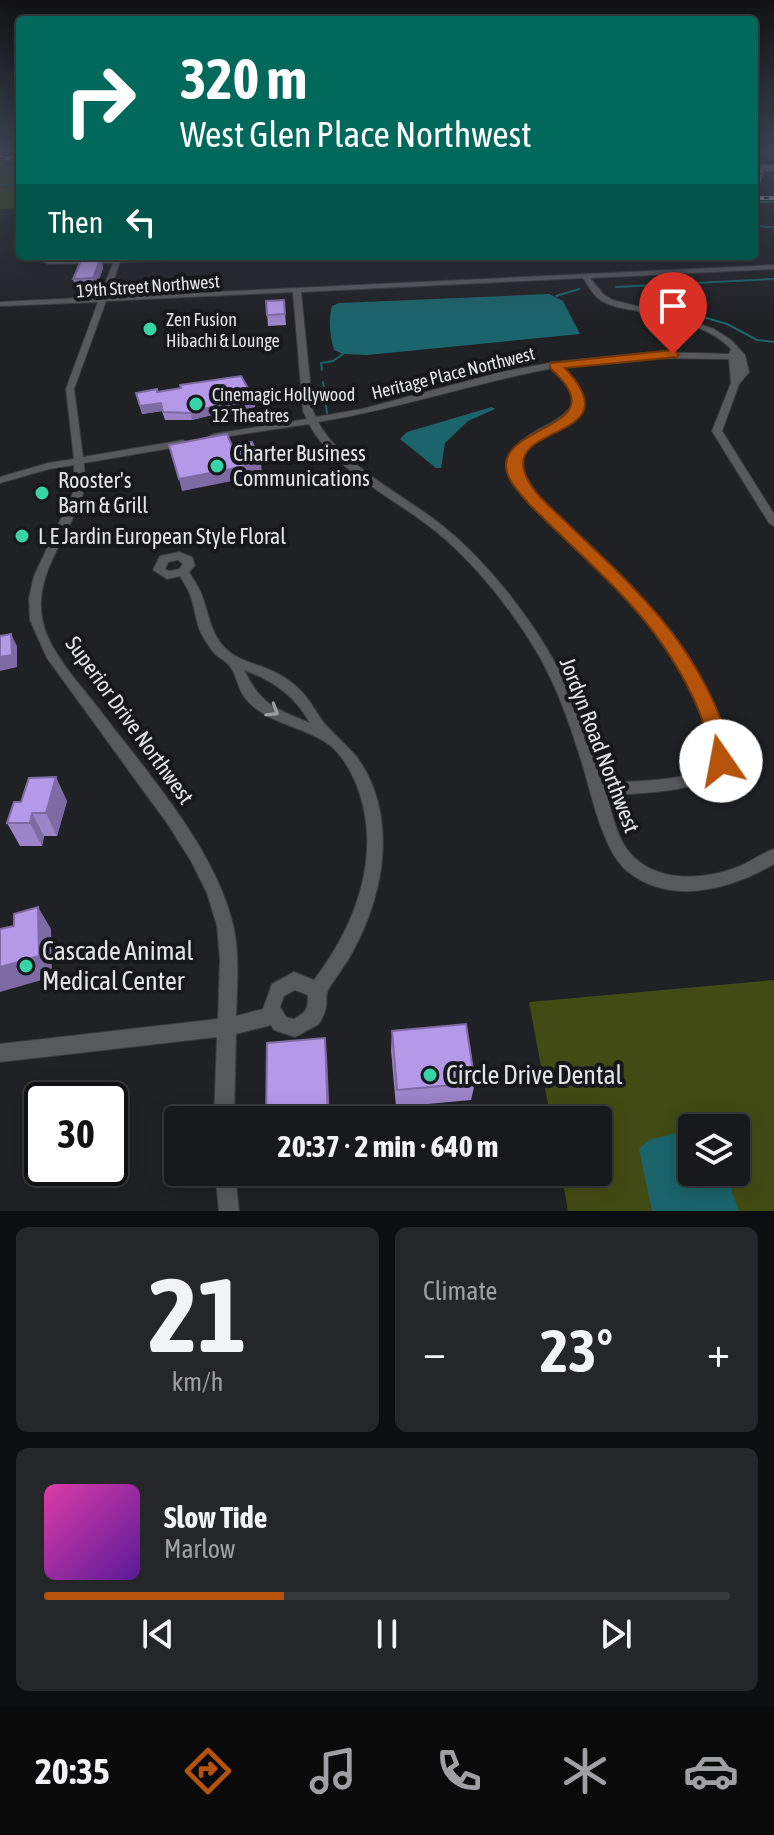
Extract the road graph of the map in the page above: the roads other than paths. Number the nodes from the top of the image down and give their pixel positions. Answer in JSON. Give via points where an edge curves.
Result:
{"nodes":[{"id":1,"x":38,"y":260,"type":"edge"},
{"id":2,"x":143,"y":260,"type":"edge"},
{"id":3,"x":117,"y":261,"type":"junction"},
{"id":4,"x":774,"y":267,"type":"edge"},
{"id":5,"x":586,"y":277,"type":"junction"},
{"id":6,"x":297,"y":291,"type":"junction"},
{"id":7,"x":101,"y":302,"type":"junction"},
{"id":8,"x":0,"y":307,"type":"edge"},
{"id":9,"x":736,"y":353,"type":"junction"},
{"id":10,"x":555,"y":365,"type":"junction"},
{"id":11,"x":312,"y":421,"type":"junction"},
{"id":12,"x":206,"y":439,"type":"edge"},
{"id":13,"x":192,"y":441,"type":"edge"},
{"id":14,"x":79,"y":461,"type":"junction"},
{"id":15,"x":0,"y":480,"type":"edge"},
{"id":16,"x":769,"y":506,"type":"edge"},
{"id":17,"x":774,"y":523,"type":"edge"},
{"id":18,"x":183,"y":572,"type":"dead end"},
{"id":19,"x":234,"y":662,"type":"junction"},
{"id":20,"x":331,"y":740,"type":"junction"},
{"id":21,"x":597,"y":790,"type":"junction"},
{"id":22,"x":774,"y":856,"type":"edge"},
{"id":23,"x":317,"y":990,"type":"junction"},
{"id":24,"x":273,"y":1016,"type":"junction"},
{"id":25,"x":227,"y":1027,"type":"junction"},
{"id":26,"x":0,"y":1053,"type":"edge"},
{"id":27,"x":224,"y":1106,"type":"edge"},
{"id":28,"x":226,"y":1186,"type":"edge"},
{"id":29,"x":229,"y":1211,"type":"edge"}],
"edges":[{"from":1,"to":3,"type":"street"},
{"from":2,"to":3,"type":"street"},
{"from":3,"to":7,"type":"street","name":"Superior Drive Northwest"},
{"from":4,"to":5,"type":"street","name":"19th Street Northwest"},
{"from":5,"to":6,"type":"street","name":"19th Street Northwest"},
{"from":5,"to":9,"type":"street","via":[[610,302],[691,323],[715,333]]},
{"from":6,"to":7,"type":"street","name":"19th Street Northwest"},
{"from":6,"to":11,"type":"street"},
{"from":7,"to":8,"type":"street","name":"19th Street Northwest"},
{"from":7,"to":14,"type":"street","name":"Superior Drive Northwest","via":[[70,389]]},
{"from":9,"to":10,"type":"street","name":"Heritage Place Northwest"},
{"from":9,"to":16,"type":"street","via":[[745,372],[735,383],[717,431]]},
{"from":10,"to":11,"type":"street","name":"Heritage Place Northwest"},
{"from":10,"to":21,"type":"street","via":[[575,387],[579,402],[572,417],[517,452],[513,465],[519,482],[657,622],[693,678],[720,744],[721,761],[708,774]]},
{"from":11,"to":12,"type":"street","name":"Heritage Place Northwest"},
{"from":11,"to":21,"type":"street","name":"Jordyn Road Northwest","via":[[326,441],[383,490],[455,542],[526,626],[559,681]]},
{"from":13,"to":14,"type":"street"},
{"from":14,"to":15,"type":"street"},
{"from":14,"to":25,"type":"street","name":"Superior Drive Northwest","via":[[76,500],[37,586],[36,620],[51,655],[206,872],[227,939]]},
{"from":16,"to":17,"type":"street"},
{"from":18,"to":19,"type":"street","via":[[212,641]]},
{"from":19,"to":20,"type":"street","via":[[274,676],[288,687]]},
{"from":19,"to":20,"type":"street","one_way":true,"via":[[250,695],[273,713]]},
{"from":20,"to":23,"type":"street","via":[[349,758],[367,793],[375,860],[355,931]]},
{"from":21,"to":22,"type":"street","name":"Jordyn Road Northwest","via":[[623,858],[658,882],[725,880]]},
{"from":23,"to":24,"type":"street","via":[[302,982],[284,985],[274,995]]},
{"from":23,"to":24,"type":"street","via":[[317,1008],[307,1024],[287,1028]]},
{"from":24,"to":25,"type":"street"},
{"from":25,"to":26,"type":"street"},
{"from":25,"to":27,"type":"street","name":"Superior Drive Northwest"},
{"from":28,"to":29,"type":"street"}]}
